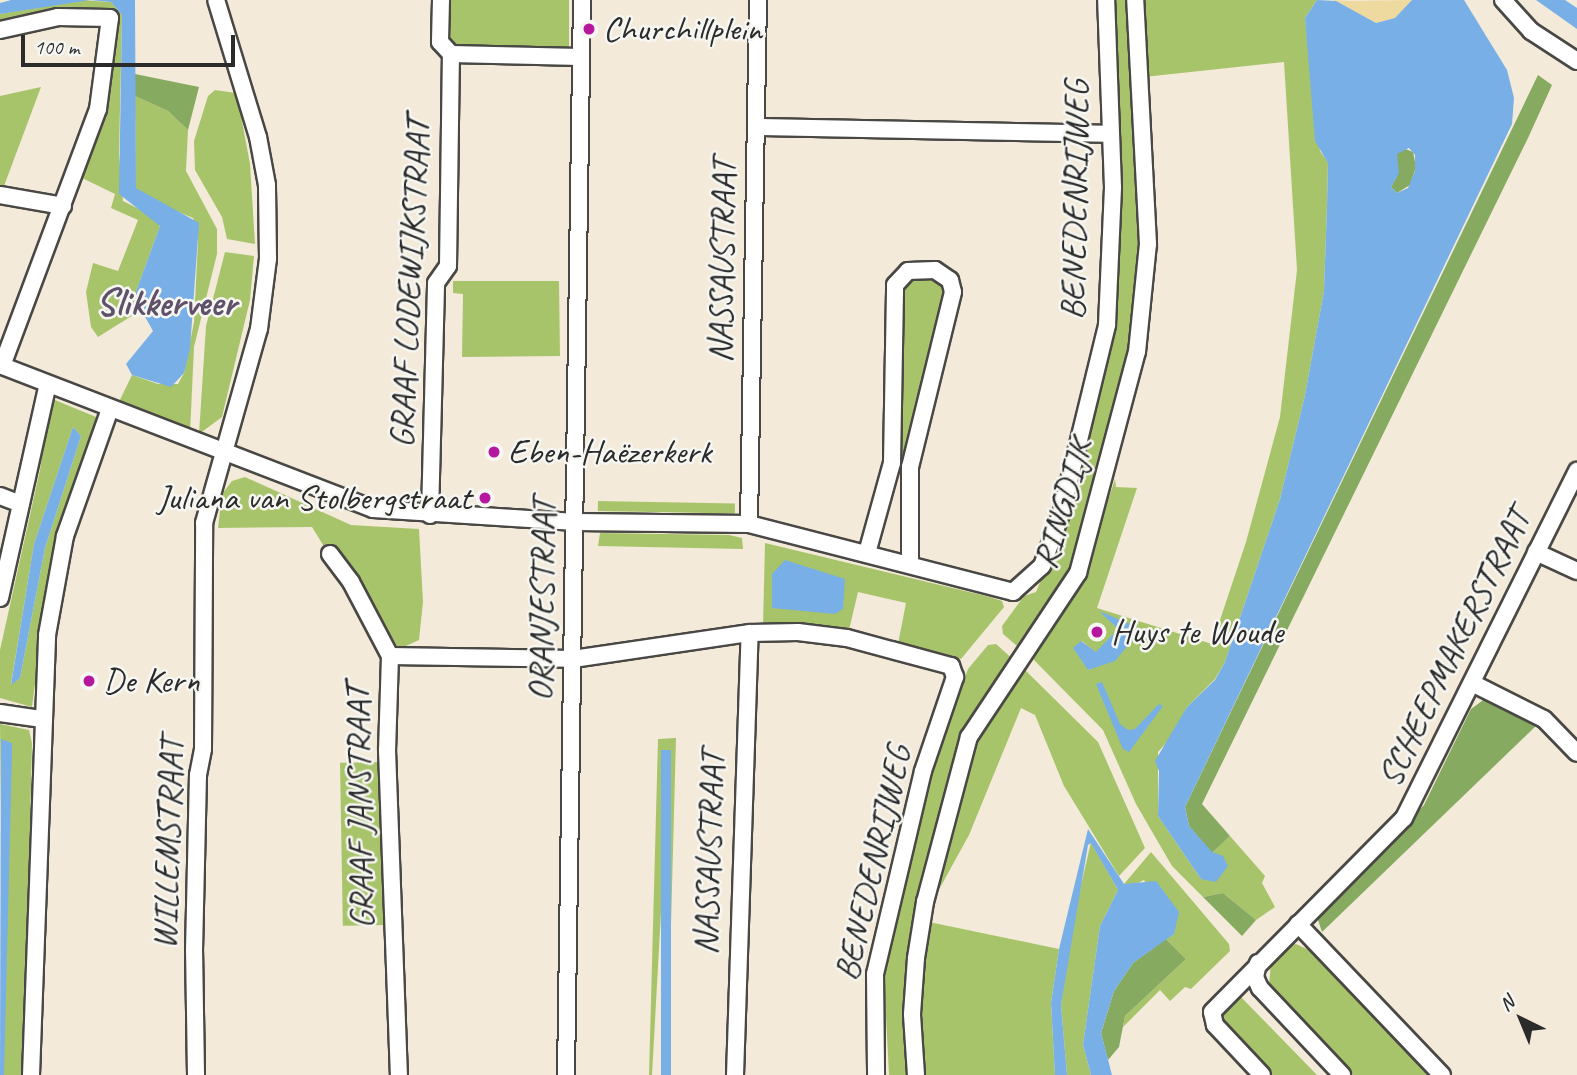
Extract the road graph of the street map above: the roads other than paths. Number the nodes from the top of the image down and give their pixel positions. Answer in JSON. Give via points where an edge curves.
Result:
{"nodes":[{"id":1,"x":216,"y":0,"type":"edge"},
{"id":2,"x":441,"y":0,"type":"edge"},
{"id":3,"x":582,"y":0,"type":"edge"},
{"id":4,"x":758,"y":0,"type":"edge"},
{"id":5,"x":1106,"y":0,"type":"edge"},
{"id":6,"x":1135,"y":0,"type":"edge"},
{"id":7,"x":1503,"y":0,"type":"edge"},
{"id":8,"x":0,"y":30,"type":"edge"},
{"id":9,"x":451,"y":54,"type":"junction"},
{"id":10,"x":580,"y":57,"type":"junction"},
{"id":11,"x":1577,"y":61,"type":"edge"},
{"id":12,"x":756,"y":127,"type":"junction"},
{"id":13,"x":1110,"y":134,"type":"junction"},
{"id":14,"x":0,"y":195,"type":"edge"},
{"id":15,"x":63,"y":206,"type":"junction"},
{"id":16,"x":1,"y":365,"type":"edge"},
{"id":17,"x":48,"y":384,"type":"junction"},
{"id":18,"x":110,"y":409,"type":"junction"},
{"id":19,"x":225,"y":454,"type":"junction"},
{"id":20,"x":892,"y":463,"type":"junction"},
{"id":21,"x":910,"y":467,"type":"junction"},
{"id":22,"x":1577,"y":471,"type":"edge"},
{"id":23,"x":0,"y":496,"type":"edge"},
{"id":24,"x":21,"y":504,"type":"junction"},
{"id":25,"x":430,"y":515,"type":"junction"},
{"id":26,"x":576,"y":522,"type":"junction"},
{"id":27,"x":749,"y":524,"type":"junction"},
{"id":28,"x":867,"y":552,"type":"junction"},
{"id":29,"x":1536,"y":552,"type":"junction"},
{"id":30,"x":330,"y":554,"type":"dead end"},
{"id":31,"x":910,"y":563,"type":"junction"},
{"id":32,"x":1577,"y":571,"type":"edge"},
{"id":33,"x":0,"y":598,"type":"edge"},
{"id":34,"x":750,"y":634,"type":"junction"},
{"id":35,"x":390,"y":656,"type":"junction"},
{"id":36,"x":573,"y":659,"type":"junction"},
{"id":37,"x":1472,"y":683,"type":"junction"},
{"id":38,"x":0,"y":713,"type":"edge"},
{"id":39,"x":41,"y":719,"type":"junction"},
{"id":40,"x":1577,"y":753,"type":"edge"},
{"id":41,"x":1298,"y":924,"type":"junction"},
{"id":42,"x":1258,"y":963,"type":"junction"},
{"id":43,"x":31,"y":1075,"type":"edge"},
{"id":44,"x":196,"y":1075,"type":"edge"},
{"id":45,"x":399,"y":1075,"type":"edge"},
{"id":46,"x":566,"y":1075,"type":"edge"},
{"id":47,"x":735,"y":1075,"type":"edge"},
{"id":48,"x":876,"y":1075,"type":"edge"},
{"id":49,"x":916,"y":1075,"type":"edge"},
{"id":50,"x":1262,"y":1075,"type":"edge"},
{"id":51,"x":1342,"y":1075,"type":"edge"},
{"id":52,"x":1442,"y":1075,"type":"edge"}],
"edges":[{"from":1,"to":19,"type":"street","name":"WILLEMSTRAAT","via":[[247,92],[267,185],[265,296]]},
{"from":2,"to":9,"type":"street","via":[[440,42]]},
{"from":3,"to":10,"type":"street","name":"ORANJESTRAAT"},
{"from":4,"to":12,"type":"street","name":"NASSAUSTRAAT"},
{"from":5,"to":13,"type":"street","name":"BENEDENRIJWEG"},
{"from":6,"to":49,"type":"street","name":"RINGDIJK","via":[[1147,233],[1137,352],[1078,573],[969,737],[947,812],[916,958],[912,1014]]},
{"from":7,"to":11,"type":"street","via":[[1531,31]]},
{"from":8,"to":15,"type":"street","via":[[58,17],[110,18],[98,109]]},
{"from":9,"to":10,"type":"street"},
{"from":9,"to":25,"type":"street","name":"GRAAF LODEWIJKSTRAAT","via":[[448,266],[436,283]]},
{"from":10,"to":26,"type":"street","name":"ORANJESTRAAT"},
{"from":12,"to":13,"type":"street"},
{"from":12,"to":27,"type":"street","name":"NASSAUSTRAAT"},
{"from":13,"to":31,"type":"street","name":"BENEDENRIJWEG","via":[[1111,267],[1102,355],[1061,514],[1042,566],[1017,590],[999,591]]},
{"from":14,"to":15,"type":"street"},
{"from":15,"to":16,"type":"street"},
{"from":16,"to":17,"type":"street"},
{"from":17,"to":18,"type":"street"},
{"from":17,"to":24,"type":"street"},
{"from":18,"to":19,"type":"street"},
{"from":18,"to":39,"type":"street","via":[[65,536],[47,635]]},
{"from":19,"to":25,"type":"street","via":[[358,505]]},
{"from":19,"to":44,"type":"street","name":"WILLEMSTRAAT","via":[[204,523],[203,749],[198,775],[194,937]]},
{"from":20,"to":21,"type":"street"},
{"from":20,"to":21,"type":"street","via":[[893,293],[903,274],[928,269],[950,280],[953,292]]},
{"from":20,"to":28,"type":"street"},
{"from":21,"to":31,"type":"street"},
{"from":22,"to":29,"type":"street","name":"SCHEEPMAKERSTRAAT"},
{"from":23,"to":24,"type":"street"},
{"from":24,"to":33,"type":"street"},
{"from":25,"to":26,"type":"street"},
{"from":26,"to":27,"type":"street"},
{"from":26,"to":36,"type":"street","name":"ORANJESTRAAT"},
{"from":27,"to":28,"type":"street"},
{"from":28,"to":31,"type":"street"},
{"from":29,"to":32,"type":"street"},
{"from":29,"to":37,"type":"street","name":"SCHEEPMAKERSTRAAT"},
{"from":30,"to":35,"type":"street","name":"GRAAF JANSTRAAT","via":[[351,582]]},
{"from":34,"to":36,"type":"street"},
{"from":34,"to":47,"type":"street","name":"NASSAUSTRAAT"},
{"from":34,"to":48,"type":"street","name":"BENEDENRIJWEG","via":[[847,638],[945,663],[954,670],[923,771],[875,974]]},
{"from":35,"to":36,"type":"street"},
{"from":35,"to":45,"type":"street","name":"GRAAF JANSTRAAT","via":[[387,750]]},
{"from":36,"to":46,"type":"street","name":"ORANJESTRAAT"},
{"from":37,"to":40,"type":"street","via":[[1544,719]]},
{"from":37,"to":41,"type":"street","name":"SCHEEPMAKERSTRAAT","via":[[1404,818]]},
{"from":38,"to":39,"type":"street"},
{"from":39,"to":43,"type":"street"},
{"from":41,"to":42,"type":"street","name":"SCHEEPMAKERSTRAAT"},
{"from":41,"to":52,"type":"street"},
{"from":42,"to":50,"type":"street","name":"SCHEEPMAKERSTRAAT","via":[[1212,1012],[1215,1025]]},
{"from":42,"to":51,"type":"street","via":[[1255,977],[1259,988]]}]}
